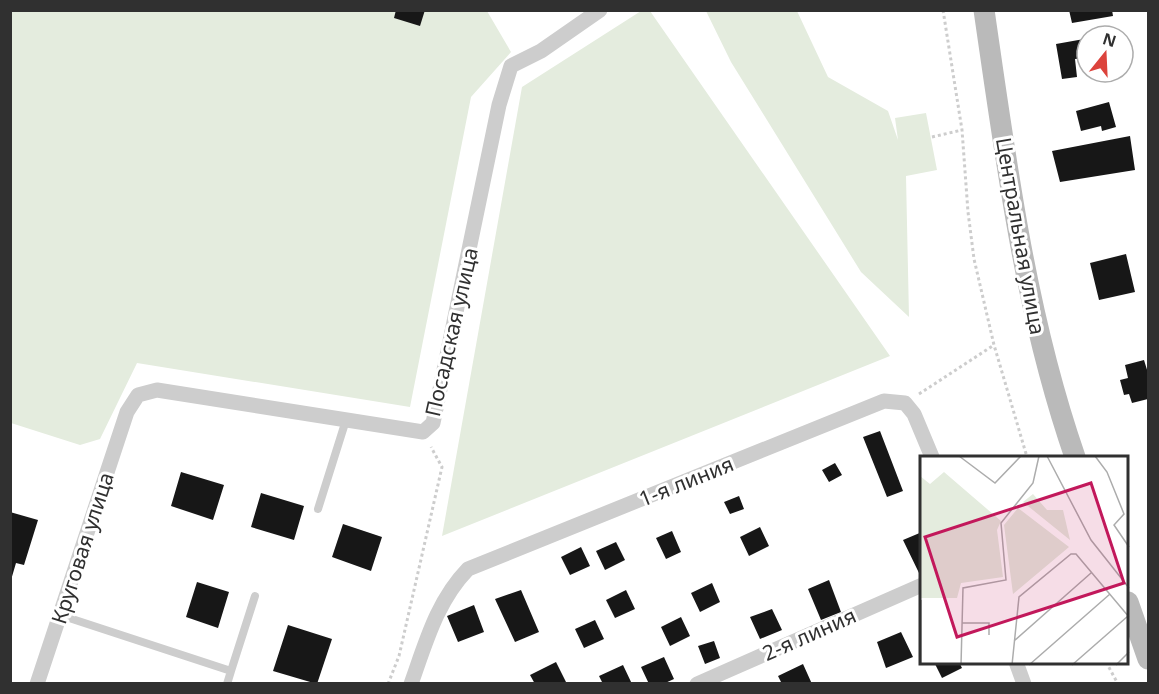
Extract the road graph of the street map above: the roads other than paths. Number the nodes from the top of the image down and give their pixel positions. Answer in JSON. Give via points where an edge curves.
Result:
{"nodes":[{"id":1,"x":600,"y":10,"type":"edge"},
{"id":2,"x":984,"y":10,"type":"edge"},
{"id":3,"x":127,"y":412,"type":"joint"},
{"id":4,"x":346,"y":420,"type":"junction"},
{"id":5,"x":932,"y":456,"type":"edge"},
{"id":6,"x":1075,"y":456,"type":"edge"},
{"id":7,"x":318,"y":508,"type":"dead end"},
{"id":8,"x":920,"y":586,"type":"edge"},
{"id":9,"x":255,"y":596,"type":"dead end"},
{"id":10,"x":1129,"y":605,"type":"edge"},
{"id":11,"x":60,"y":615,"type":"junction"},
{"id":12,"x":1149,"y":659,"type":"edge"},
{"id":13,"x":1016,"y":664,"type":"edge"},
{"id":14,"x":231,"y":671,"type":"junction"},
{"id":15,"x":37,"y":684,"type":"edge"},
{"id":16,"x":227,"y":684,"type":"edge"},
{"id":17,"x":411,"y":684,"type":"edge"},
{"id":18,"x":697,"y":684,"type":"edge"},
{"id":19,"x":1024,"y":684,"type":"edge"}],
"edges":[{"from":1,"to":4,"type":"street","name":"Посадская улица","via":[[541,51],[511,66],[499,105],[432,423],[423,432]]},
{"from":2,"to":6,"type":"main road","name":"Центральная улица","via":[[1032,307],[1053,393]]},
{"from":3,"to":4,"type":"street","name":"Посадская улица","via":[[138,395],[157,390]]},
{"from":3,"to":11,"type":"street","name":"Круговая улица"},
{"from":4,"to":7,"type":"lane"},
{"from":5,"to":17,"type":"street","name":"1-я линия","via":[[914,414],[905,404],[884,401],[468,569],[451,586],[436,613]]},
{"from":8,"to":18,"type":"street","name":"2-я линия"},
{"from":9,"to":14,"type":"lane"},
{"from":10,"to":12,"type":"main road"},
{"from":11,"to":14,"type":"lane"},
{"from":11,"to":15,"type":"street","name":"Круговая улица"},
{"from":13,"to":19,"type":"street"},
{"from":14,"to":16,"type":"lane"}]}
